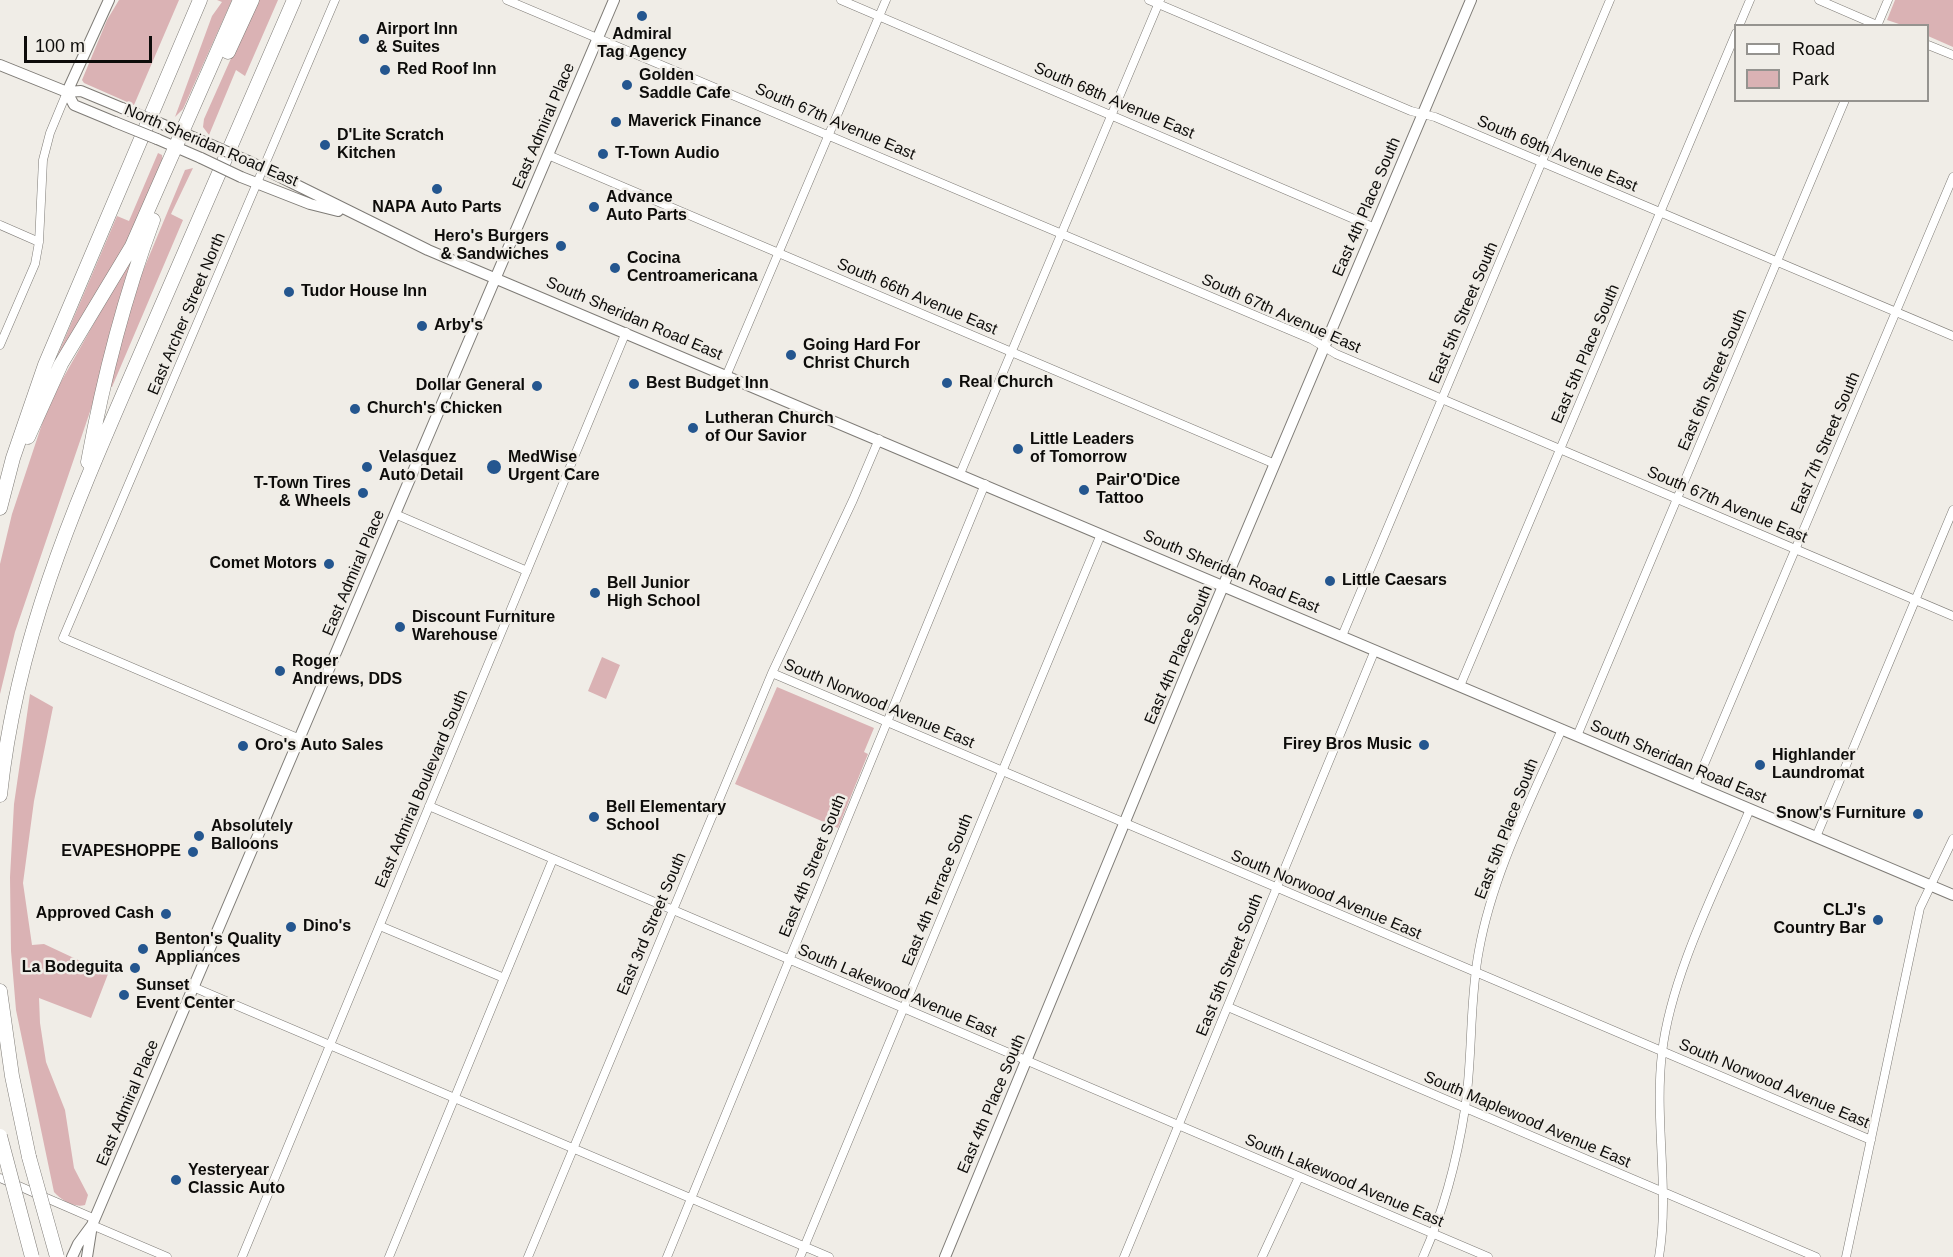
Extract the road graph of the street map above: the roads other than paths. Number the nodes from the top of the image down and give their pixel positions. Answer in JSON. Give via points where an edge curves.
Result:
{"nodes":[{"id":1,"x":109,"y":0,"type":"edge"},
{"id":2,"x":200,"y":0,"type":"edge"},
{"id":3,"x":240,"y":0,"type":"edge"},
{"id":4,"x":252,"y":0,"type":"edge"},
{"id":5,"x":294,"y":0,"type":"edge"},
{"id":6,"x":335,"y":0,"type":"edge"},
{"id":7,"x":507,"y":0,"type":"edge"},
{"id":8,"x":614,"y":0,"type":"edge"},
{"id":9,"x":841,"y":0,"type":"edge"},
{"id":10,"x":886,"y":0,"type":"edge"},
{"id":11,"x":1149,"y":0,"type":"edge"},
{"id":12,"x":1471,"y":0,"type":"edge"},
{"id":13,"x":1610,"y":0,"type":"edge"},
{"id":14,"x":1750,"y":0,"type":"edge"},
{"id":15,"x":1819,"y":0,"type":"edge"},
{"id":16,"x":1888,"y":0,"type":"edge"},
{"id":17,"x":1159,"y":2,"type":"edge"},
{"id":18,"x":879,"y":16,"type":"junction"},
{"id":19,"x":1740,"y":24,"type":"edge"},
{"id":20,"x":1876,"y":24,"type":"edge"},
{"id":21,"x":1878,"y":24,"type":"edge"},
{"id":22,"x":598,"y":37,"type":"junction"},
{"id":23,"x":1734,"y":38,"type":"edge"},
{"id":24,"x":1929,"y":45,"type":"edge"},
{"id":25,"x":1953,"y":55,"type":"edge"},
{"id":26,"x":0,"y":65,"type":"edge"},
{"id":27,"x":67,"y":92,"type":"junction"},
{"id":28,"x":1844,"y":102,"type":"edge"},
{"id":29,"x":1423,"y":114,"type":"junction"},
{"id":30,"x":1112,"y":116,"type":"junction"},
{"id":31,"x":186,"y":134,"type":"junction"},
{"id":32,"x":829,"y":134,"type":"junction"},
{"id":33,"x":179,"y":149,"type":"junction"},
{"id":34,"x":548,"y":155,"type":"junction"},
{"id":35,"x":1542,"y":162,"type":"junction"},
{"id":36,"x":264,"y":167,"type":"junction"},
{"id":37,"x":1953,"y":177,"type":"edge"},
{"id":38,"x":257,"y":183,"type":"junction"},
{"id":39,"x":1660,"y":212,"type":"junction"},
{"id":40,"x":352,"y":215,"type":"junction"},
{"id":41,"x":0,"y":225,"type":"edge"},
{"id":42,"x":1375,"y":228,"type":"junction"},
{"id":43,"x":1062,"y":233,"type":"junction"},
{"id":44,"x":39,"y":242,"type":"junction"},
{"id":45,"x":779,"y":253,"type":"junction"},
{"id":46,"x":1777,"y":262,"type":"junction"},
{"id":47,"x":496,"y":278,"type":"junction"},
{"id":48,"x":1896,"y":312,"type":"junction"},
{"id":49,"x":626,"y":332,"type":"junction"},
{"id":50,"x":1953,"y":336,"type":"edge"},
{"id":51,"x":0,"y":345,"type":"edge"},
{"id":52,"x":1324,"y":347,"type":"junction"},
{"id":53,"x":1012,"y":352,"type":"junction"},
{"id":54,"x":727,"y":374,"type":"junction"},
{"id":55,"x":1442,"y":399,"type":"junction"},
{"id":56,"x":879,"y":439,"type":"junction"},
{"id":57,"x":1561,"y":449,"type":"junction"},
{"id":58,"x":1275,"y":464,"type":"junction"},
{"id":59,"x":960,"y":474,"type":"junction"},
{"id":60,"x":985,"y":484,"type":"junction"},
{"id":61,"x":84,"y":485,"type":"junction"},
{"id":62,"x":4,"y":491,"type":"junction"},
{"id":63,"x":1677,"y":499,"type":"junction"},
{"id":64,"x":0,"y":508,"type":"edge"},
{"id":65,"x":1953,"y":510,"type":"edge"},
{"id":66,"x":395,"y":514,"type":"junction"},
{"id":67,"x":1101,"y":534,"type":"junction"},
{"id":68,"x":1796,"y":548,"type":"junction"},
{"id":69,"x":527,"y":570,"type":"junction"},
{"id":70,"x":1224,"y":586,"type":"junction"},
{"id":71,"x":1915,"y":599,"type":"junction"},
{"id":72,"x":1953,"y":616,"type":"edge"},
{"id":73,"x":1342,"y":636,"type":"junction"},
{"id":74,"x":1376,"y":650,"type":"junction"},
{"id":75,"x":771,"y":673,"type":"junction"},
{"id":76,"x":1460,"y":686,"type":"junction"},
{"id":77,"x":887,"y":722,"type":"junction"},
{"id":78,"x":1562,"y":729,"type":"junction"},
{"id":79,"x":1577,"y":736,"type":"junction"},
{"id":80,"x":300,"y":739,"type":"junction"},
{"id":81,"x":1002,"y":771,"type":"junction"},
{"id":82,"x":1695,"y":786,"type":"junction"},
{"id":83,"x":0,"y":795,"type":"edge"},
{"id":84,"x":429,"y":806,"type":"junction"},
{"id":85,"x":1750,"y":809,"type":"junction"},
{"id":86,"x":1125,"y":824,"type":"junction"},
{"id":87,"x":1816,"y":837,"type":"junction"},
{"id":88,"x":1953,"y":839,"type":"edge"},
{"id":89,"x":553,"y":859,"type":"junction"},
{"id":90,"x":1931,"y":886,"type":"junction"},
{"id":91,"x":1277,"y":888,"type":"junction"},
{"id":92,"x":1953,"y":895,"type":"edge"},
{"id":93,"x":673,"y":910,"type":"junction"},
{"id":94,"x":380,"y":926,"type":"junction"},
{"id":95,"x":789,"y":960,"type":"junction"},
{"id":96,"x":1477,"y":973,"type":"junction"},
{"id":97,"x":504,"y":978,"type":"junction"},
{"id":98,"x":194,"y":987,"type":"junction"},
{"id":99,"x":0,"y":991,"type":"edge"},
{"id":100,"x":1228,"y":1006,"type":"junction"},
{"id":101,"x":904,"y":1009,"type":"junction"},
{"id":102,"x":331,"y":1045,"type":"junction"},
{"id":103,"x":1662,"y":1052,"type":"junction"},
{"id":104,"x":1026,"y":1062,"type":"junction"},
{"id":105,"x":455,"y":1098,"type":"junction"},
{"id":106,"x":1465,"y":1108,"type":"junction"},
{"id":107,"x":1178,"y":1125,"type":"junction"},
{"id":108,"x":0,"y":1137,"type":"edge"},
{"id":109,"x":1871,"y":1140,"type":"junction"},
{"id":110,"x":573,"y":1148,"type":"junction"},
{"id":111,"x":1299,"y":1177,"type":"junction"},
{"id":112,"x":0,"y":1178,"type":"edge"},
{"id":113,"x":1662,"y":1192,"type":"junction"},
{"id":114,"x":691,"y":1198,"type":"junction"},
{"id":115,"x":94,"y":1222,"type":"junction"},
{"id":116,"x":1433,"y":1234,"type":"junction"},
{"id":117,"x":805,"y":1247,"type":"junction"},
{"id":118,"x":32,"y":1257,"type":"edge"},
{"id":119,"x":57,"y":1257,"type":"edge"},
{"id":120,"x":72,"y":1257,"type":"edge"},
{"id":121,"x":87,"y":1257,"type":"edge"},
{"id":122,"x":167,"y":1257,"type":"edge"},
{"id":123,"x":242,"y":1257,"type":"edge"},
{"id":124,"x":389,"y":1257,"type":"edge"},
{"id":125,"x":528,"y":1257,"type":"edge"},
{"id":126,"x":667,"y":1257,"type":"edge"},
{"id":127,"x":800,"y":1257,"type":"edge"},
{"id":128,"x":829,"y":1257,"type":"edge"},
{"id":129,"x":945,"y":1257,"type":"edge"},
{"id":130,"x":1124,"y":1257,"type":"edge"},
{"id":131,"x":1262,"y":1257,"type":"edge"},
{"id":132,"x":1423,"y":1257,"type":"edge"},
{"id":133,"x":1488,"y":1257,"type":"edge"},
{"id":134,"x":1659,"y":1257,"type":"edge"},
{"id":135,"x":1816,"y":1257,"type":"edge"},
{"id":136,"x":1846,"y":1257,"type":"edge"}],
"edges":[{"from":1,"to":27,"type":"main road"},
{"from":2,"to":62,"type":"highway","via":[[45,364]]},
{"from":3,"to":31,"type":"highway"},
{"from":4,"to":31,"type":"highway"},
{"from":5,"to":61,"type":"highway"},
{"from":6,"to":36,"type":"street","name":"East Archer Street North"},
{"from":7,"to":22,"type":"street","name":"South 67th Avenue East"},
{"from":8,"to":22,"type":"main road","name":"East Admiral Place"},
{"from":9,"to":18,"type":"street","name":"South 68th Avenue East"},
{"from":10,"to":18,"type":"street"},
{"from":11,"to":17,"type":"street","name":"South 69th Avenue East"},
{"from":12,"to":29,"type":"main road","name":"East 4th Place South"},
{"from":13,"to":35,"type":"street","name":"East 5th Street South"},
{"from":14,"to":19,"type":"street"},
{"from":15,"to":20,"type":"street"},
{"from":16,"to":21,"type":"street"},
{"from":17,"to":29,"type":"street","name":"South 69th Avenue East"},
{"from":17,"to":30,"type":"street"},
{"from":18,"to":30,"type":"street","name":"South 68th Avenue East"},
{"from":18,"to":32,"type":"street"},
{"from":22,"to":32,"type":"street","name":"South 67th Avenue East"},
{"from":22,"to":34,"type":"main road","name":"East Admiral Place"},
{"from":23,"to":39,"type":"street","name":"East 5th Place South"},
{"from":24,"to":25,"type":"street"},
{"from":26,"to":27,"type":"main road","name":"North Sheridan Road East"},
{"from":27,"to":31,"type":"main road","name":"North Sheridan Road East","bridge":true,"via":[[81,91]]},
{"from":27,"to":33,"type":"main road","name":"North Sheridan Road East","bridge":true,"via":[[74,105]]},
{"from":27,"to":44,"type":"street","via":[[43,160]]},
{"from":28,"to":46,"type":"street","name":"East 6th Street South"},
{"from":29,"to":35,"type":"street","name":"South 69th Avenue East"},
{"from":29,"to":42,"type":"main road","name":"East 4th Place South"},
{"from":30,"to":42,"type":"street","name":"South 68th Avenue East"},
{"from":30,"to":43,"type":"street"},
{"from":31,"to":33,"type":"highway"},
{"from":31,"to":36,"type":"main road","name":"North Sheridan Road East","bridge":true},
{"from":32,"to":43,"type":"street","name":"South 67th Avenue East"},
{"from":32,"to":45,"type":"street"},
{"from":33,"to":38,"type":"main road","name":"North Sheridan Road East","bridge":true},
{"from":33,"to":61,"type":"highway","via":[[132,280],[98,405]]},
{"from":33,"to":62,"type":"highway","via":[[132,246],[50,386]]},
{"from":34,"to":45,"type":"street","name":"South 66th Avenue East"},
{"from":34,"to":47,"type":"main road","name":"East Admiral Place"},
{"from":35,"to":39,"type":"street","name":"South 69th Avenue East"},
{"from":35,"to":55,"type":"street","name":"East 5th Street South"},
{"from":36,"to":38,"type":"street","name":"East Archer Street North"},
{"from":36,"to":40,"type":"main road","name":"North Sheridan Road East"},
{"from":37,"to":48,"type":"street","name":"East 7th Street South"},
{"from":38,"to":40,"type":"main road","name":"North Sheridan Road East"},
{"from":38,"to":80,"type":"street","name":"East Archer Street North","via":[[63,638]]},
{"from":39,"to":46,"type":"street","name":"South 69th Avenue East"},
{"from":39,"to":57,"type":"street","name":"East 5th Place South"},
{"from":40,"to":47,"type":"main road","name":"North Sheridan Road East"},
{"from":41,"to":44,"type":"street"},
{"from":42,"to":52,"type":"main road","name":"East 4th Place South"},
{"from":43,"to":52,"type":"street","name":"South 67th Avenue East"},
{"from":43,"to":53,"type":"street"},
{"from":44,"to":51,"type":"street","via":[[35,264]]},
{"from":45,"to":53,"type":"street","name":"South 66th Avenue East"},
{"from":45,"to":54,"type":"street"},
{"from":46,"to":48,"type":"street","name":"South 69th Avenue East"},
{"from":46,"to":63,"type":"street","name":"East 6th Street South"},
{"from":47,"to":49,"type":"main road","name":"South Sheridan Road East"},
{"from":47,"to":66,"type":"main road","name":"East Admiral Place"},
{"from":48,"to":50,"type":"street","name":"South 69th Avenue East"},
{"from":48,"to":68,"type":"street","name":"East 7th Street South"},
{"from":49,"to":54,"type":"main road","name":"South Sheridan Road East"},
{"from":49,"to":69,"type":"street","name":"East Admiral Boulevard South"},
{"from":52,"to":55,"type":"street","name":"South 67th Avenue East"},
{"from":52,"to":58,"type":"main road","name":"East 4th Place South"},
{"from":53,"to":58,"type":"street","name":"South 66th Avenue East"},
{"from":53,"to":59,"type":"street"},
{"from":54,"to":56,"type":"main road","name":"South Sheridan Road East"},
{"from":55,"to":57,"type":"street","name":"South 67th Avenue East"},
{"from":55,"to":73,"type":"street","name":"East 5th Street South"},
{"from":56,"to":59,"type":"main road","name":"South Sheridan Road East"},
{"from":56,"to":75,"type":"street","name":"East 3rd Street South"},
{"from":57,"to":63,"type":"street","name":"South 67th Avenue East"},
{"from":57,"to":76,"type":"street","name":"East 5th Place South"},
{"from":58,"to":70,"type":"main road","name":"East 4th Place South"},
{"from":59,"to":60,"type":"main road","name":"South Sheridan Road East"},
{"from":60,"to":67,"type":"main road","name":"South Sheridan Road East"},
{"from":60,"to":77,"type":"street","name":"East 4th Street South"},
{"from":61,"to":83,"type":"highway","via":[[45,586],[26,650]]},
{"from":62,"to":64,"type":"highway"},
{"from":63,"to":68,"type":"street","name":"South 67th Avenue East"},
{"from":63,"to":79,"type":"street","name":"East 6th Street South"},
{"from":65,"to":71,"type":"street"},
{"from":66,"to":69,"type":"street"},
{"from":66,"to":80,"type":"main road","name":"East Admiral Place"},
{"from":67,"to":70,"type":"main road","name":"South Sheridan Road East"},
{"from":67,"to":81,"type":"street","name":"East 4th Terrace South"},
{"from":68,"to":71,"type":"street","name":"South 67th Avenue East"},
{"from":68,"to":82,"type":"street","name":"East 7th Street South"},
{"from":69,"to":84,"type":"street","name":"East Admiral Boulevard South"},
{"from":70,"to":73,"type":"main road","name":"South Sheridan Road East"},
{"from":70,"to":86,"type":"main road","name":"East 4th Place South"},
{"from":71,"to":72,"type":"street","name":"South 67th Avenue East"},
{"from":71,"to":87,"type":"street"},
{"from":73,"to":74,"type":"main road","name":"South Sheridan Road East"},
{"from":74,"to":76,"type":"main road","name":"South Sheridan Road East"},
{"from":74,"to":91,"type":"street","name":"East 5th Street South"},
{"from":75,"to":77,"type":"street","name":"South Norwood Avenue East"},
{"from":75,"to":93,"type":"street","name":"East 3rd Street South"},
{"from":76,"to":78,"type":"main road","name":"South Sheridan Road East"},
{"from":77,"to":81,"type":"street","name":"South Norwood Avenue East"},
{"from":77,"to":95,"type":"street","name":"East 4th Street South"},
{"from":78,"to":79,"type":"main road","name":"South Sheridan Road East"},
{"from":78,"to":96,"type":"street","name":"East 5th Place South","via":[[1503,866],[1479,948]]},
{"from":79,"to":82,"type":"main road","name":"South Sheridan Road East"},
{"from":80,"to":98,"type":"main road","name":"East Admiral Place"},
{"from":81,"to":86,"type":"street","name":"South Norwood Avenue East"},
{"from":81,"to":101,"type":"street","name":"East 4th Terrace South"},
{"from":82,"to":85,"type":"main road","name":"South Sheridan Road East"},
{"from":84,"to":89,"type":"street","name":"South Lakewood Avenue East"},
{"from":84,"to":94,"type":"street","name":"East Admiral Boulevard South"},
{"from":85,"to":87,"type":"main road","name":"South Sheridan Road East"},
{"from":85,"to":103,"type":"street","via":[[1686,963]]},
{"from":86,"to":91,"type":"street","name":"South Norwood Avenue East"},
{"from":86,"to":104,"type":"main road","name":"East 4th Place South"},
{"from":87,"to":90,"type":"main road","name":"South Sheridan Road East"},
{"from":88,"to":90,"type":"street"},
{"from":89,"to":93,"type":"street","name":"South Lakewood Avenue East"},
{"from":89,"to":97,"type":"street"},
{"from":90,"to":92,"type":"main road","name":"South Sheridan Road East"},
{"from":90,"to":109,"type":"street","via":[[1917,921]]},
{"from":91,"to":96,"type":"street","name":"South Norwood Avenue East"},
{"from":91,"to":100,"type":"street","name":"East 5th Street South"},
{"from":93,"to":95,"type":"street","name":"South Lakewood Avenue East"},
{"from":93,"to":110,"type":"street","name":"East 3rd Street South"},
{"from":94,"to":97,"type":"street"},
{"from":94,"to":102,"type":"street","name":"East Admiral Boulevard South"},
{"from":95,"to":101,"type":"street","name":"South Lakewood Avenue East"},
{"from":95,"to":114,"type":"street","name":"East 4th Street South"},
{"from":96,"to":103,"type":"street","name":"South Norwood Avenue East"},
{"from":96,"to":106,"type":"street","name":"East 5th Place South"},
{"from":97,"to":105,"type":"street"},
{"from":98,"to":102,"type":"street"},
{"from":98,"to":115,"type":"main road","name":"East Admiral Place"},
{"from":99,"to":119,"type":"highway","bridge":true,"via":[[29,1156]]},
{"from":100,"to":106,"type":"street","name":"South Maplewood Avenue East"},
{"from":100,"to":107,"type":"street","name":"East 5th Street South"},
{"from":101,"to":104,"type":"street","name":"South Lakewood Avenue East"},
{"from":101,"to":117,"type":"street","name":"East 4th Terrace South"},
{"from":102,"to":105,"type":"street"},
{"from":102,"to":123,"type":"street","name":"East Admiral Boulevard South"},
{"from":103,"to":109,"type":"street","name":"South Norwood Avenue East"},
{"from":103,"to":113,"type":"street","via":[[1658,1122]]},
{"from":104,"to":107,"type":"street","name":"South Lakewood Avenue East"},
{"from":104,"to":129,"type":"main road","name":"East 4th Place South"},
{"from":105,"to":110,"type":"street"},
{"from":105,"to":124,"type":"street"},
{"from":106,"to":113,"type":"street","name":"South Maplewood Avenue East"},
{"from":106,"to":116,"type":"street","name":"East 5th Place South","via":[[1444,1203]]},
{"from":107,"to":111,"type":"street","name":"South Lakewood Avenue East"},
{"from":107,"to":130,"type":"street","name":"East 5th Street South"},
{"from":108,"to":118,"type":"highway","bridge":true},
{"from":109,"to":136,"type":"street"},
{"from":110,"to":114,"type":"street"},
{"from":110,"to":125,"type":"street","name":"East 3rd Street South"},
{"from":111,"to":116,"type":"street","name":"South Lakewood Avenue East"},
{"from":111,"to":131,"type":"street"},
{"from":112,"to":115,"type":"street"},
{"from":113,"to":134,"type":"street"},
{"from":113,"to":135,"type":"street","name":"South Maplewood Avenue East"},
{"from":114,"to":117,"type":"street"},
{"from":114,"to":126,"type":"street","name":"East 4th Street South"},
{"from":115,"to":120,"type":"main road"},
{"from":115,"to":121,"type":"main road"},
{"from":115,"to":122,"type":"street"},
{"from":116,"to":132,"type":"street","name":"East 5th Place South"},
{"from":116,"to":133,"type":"street","name":"South Lakewood Avenue East"},
{"from":117,"to":127,"type":"street","name":"East 4th Terrace South"},
{"from":117,"to":128,"type":"street"}]}
